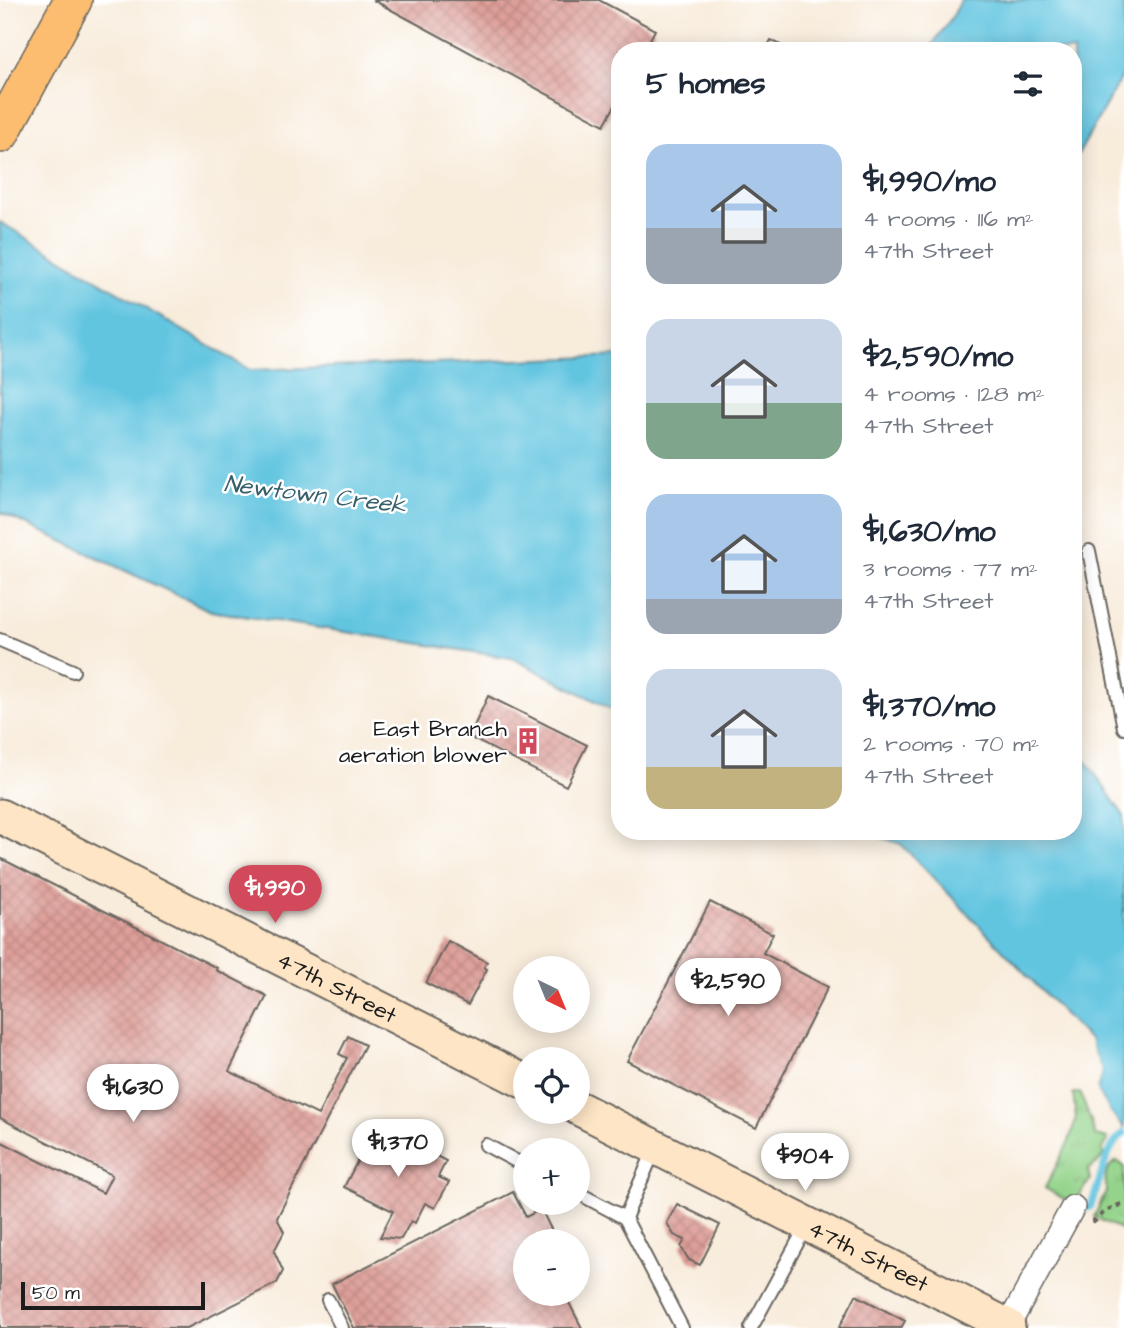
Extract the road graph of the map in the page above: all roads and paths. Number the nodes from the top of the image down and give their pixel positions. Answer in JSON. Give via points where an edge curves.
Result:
{"nodes":[{"id":1,"x":73,"y":0,"type":"edge"},
{"id":2,"x":0,"y":134,"type":"edge"},
{"id":3,"x":1089,"y":551,"type":"dead end"},
{"id":4,"x":0,"y":640,"type":"edge"},
{"id":5,"x":73,"y":671,"type":"dead end"},
{"id":6,"x":1124,"y":728,"type":"edge"},
{"id":7,"x":0,"y":816,"type":"edge"},
{"id":8,"x":513,"y":1076,"type":"edge"},
{"id":9,"x":590,"y":1114,"type":"edge"},
{"id":10,"x":486,"y":1145,"type":"dead end"},
{"id":11,"x":656,"y":1148,"type":"junction"},
{"id":12,"x":513,"y":1160,"type":"edge"},
{"id":13,"x":590,"y":1199,"type":"edge"},
{"id":14,"x":1124,"y":1203,"type":"edge"},
{"id":15,"x":1073,"y":1208,"type":"dead end"},
{"id":16,"x":625,"y":1218,"type":"junction"},
{"id":17,"x":1095,"y":1221,"type":"dead end"},
{"id":18,"x":807,"y":1224,"type":"junction"},
{"id":19,"x":328,"y":1300,"type":"dead end"},
{"id":20,"x":1008,"y":1327,"type":"edge"},
{"id":21,"x":342,"y":1328,"type":"edge"},
{"id":22,"x":682,"y":1328,"type":"edge"},
{"id":23,"x":751,"y":1328,"type":"edge"}],
"edges":[{"from":1,"to":2,"type":"main road"},
{"from":3,"to":6,"type":"lane"},
{"from":4,"to":5,"type":"lane"},
{"from":7,"to":8,"type":"main road","name":"47th Street"},
{"from":9,"to":11,"type":"main road","name":"47th Street"},
{"from":10,"to":12,"type":"lane"},
{"from":11,"to":16,"type":"lane"},
{"from":11,"to":18,"type":"main road","name":"47th Street"},
{"from":13,"to":16,"type":"lane"},
{"from":14,"to":17,"type":"path"},
{"from":15,"to":20,"type":"street"},
{"from":16,"to":22,"type":"lane"},
{"from":18,"to":20,"type":"main road","name":"47th Street"},
{"from":18,"to":23,"type":"lane"},
{"from":19,"to":21,"type":"lane"}]}
